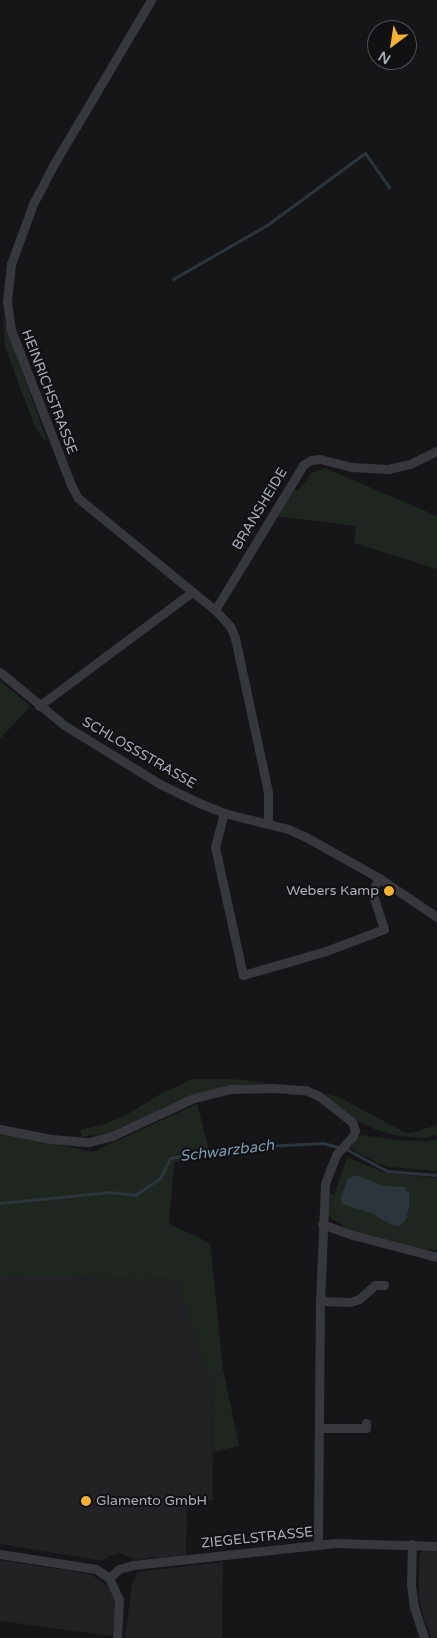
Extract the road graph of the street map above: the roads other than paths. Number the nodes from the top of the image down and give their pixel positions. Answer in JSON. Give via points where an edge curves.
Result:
{"nodes":[{"id":1,"x":151,"y":0,"type":"edge"},
{"id":2,"x":437,"y":451,"type":"edge"},
{"id":3,"x":192,"y":592,"type":"junction"},
{"id":4,"x":215,"y":610,"type":"junction"},
{"id":5,"x":0,"y":672,"type":"edge"},
{"id":6,"x":39,"y":706,"type":"junction"},
{"id":7,"x":224,"y":812,"type":"junction"},
{"id":8,"x":268,"y":824,"type":"junction"},
{"id":9,"x":379,"y":878,"type":"junction"},
{"id":10,"x":437,"y":917,"type":"edge"},
{"id":11,"x":0,"y":1129,"type":"edge"},
{"id":12,"x":322,"y":1224,"type":"junction"},
{"id":13,"x":437,"y":1257,"type":"edge"},
{"id":14,"x":384,"y":1285,"type":"dead end"},
{"id":15,"x":320,"y":1301,"type":"junction"},
{"id":16,"x":366,"y":1423,"type":"dead end"},
{"id":17,"x":319,"y":1428,"type":"junction"},
{"id":18,"x":412,"y":1544,"type":"junction"},
{"id":19,"x":318,"y":1545,"type":"junction"},
{"id":20,"x":437,"y":1546,"type":"edge"},
{"id":21,"x":0,"y":1554,"type":"edge"},
{"id":22,"x":109,"y":1578,"type":"junction"},
{"id":23,"x":117,"y":1638,"type":"edge"},
{"id":24,"x":424,"y":1638,"type":"edge"}],
"edges":[{"from":1,"to":3,"type":"street","name":"HEINRICHSTRASSE","via":[[33,204],[11,264],[7,301],[11,330],[78,498]]},
{"from":2,"to":4,"type":"street","name":"BRANSHEIDE","via":[[410,464],[388,468],[351,468],[320,459],[303,464]]},
{"from":3,"to":4,"type":"street","name":"HEINRICHSTRASSE"},
{"from":3,"to":6,"type":"street"},
{"from":4,"to":8,"type":"street","name":"HEINRICHSTRASSE","via":[[230,626],[235,638],[268,792]]},
{"from":5,"to":6,"type":"street","name":"SCHLOSSSTRASSE"},
{"from":6,"to":7,"type":"street","name":"SCHLOSSSTRASSE","via":[[83,738],[160,784]]},
{"from":7,"to":8,"type":"street","name":"SCHLOSSSTRASSE"},
{"from":7,"to":9,"type":"street","via":[[215,847],[243,975],[326,951],[384,929],[372,891]]},
{"from":8,"to":9,"type":"street","name":"SCHLOSSSTRASSE","via":[[306,837]]},
{"from":9,"to":10,"type":"street","name":"SCHLOSSSTRASSE"},
{"from":11,"to":12,"type":"street","via":[[51,1139],[89,1142],[112,1136],[194,1098],[230,1089],[305,1090],[319,1096],[352,1122],[355,1130],[346,1146],[336,1155],[325,1184]]},
{"from":12,"to":13,"type":"street"},
{"from":12,"to":15,"type":"street"},
{"from":14,"to":15,"type":"street","via":[[375,1285],[350,1302]]},
{"from":15,"to":17,"type":"street"},
{"from":16,"to":17,"type":"street","via":[[366,1428]]},
{"from":17,"to":19,"type":"street"},
{"from":18,"to":19,"type":"street","name":"ZIEGELSTRASSE"},
{"from":18,"to":20,"type":"street","name":"ZIEGELSTRASSE"},
{"from":18,"to":24,"type":"street","via":[[410,1584]]},
{"from":19,"to":22,"type":"street","name":"ZIEGELSTRASSE","via":[[133,1565],[119,1569]]},
{"from":21,"to":22,"type":"street","via":[[96,1569]]},
{"from":22,"to":23,"type":"street","via":[[119,1599]]}]}
